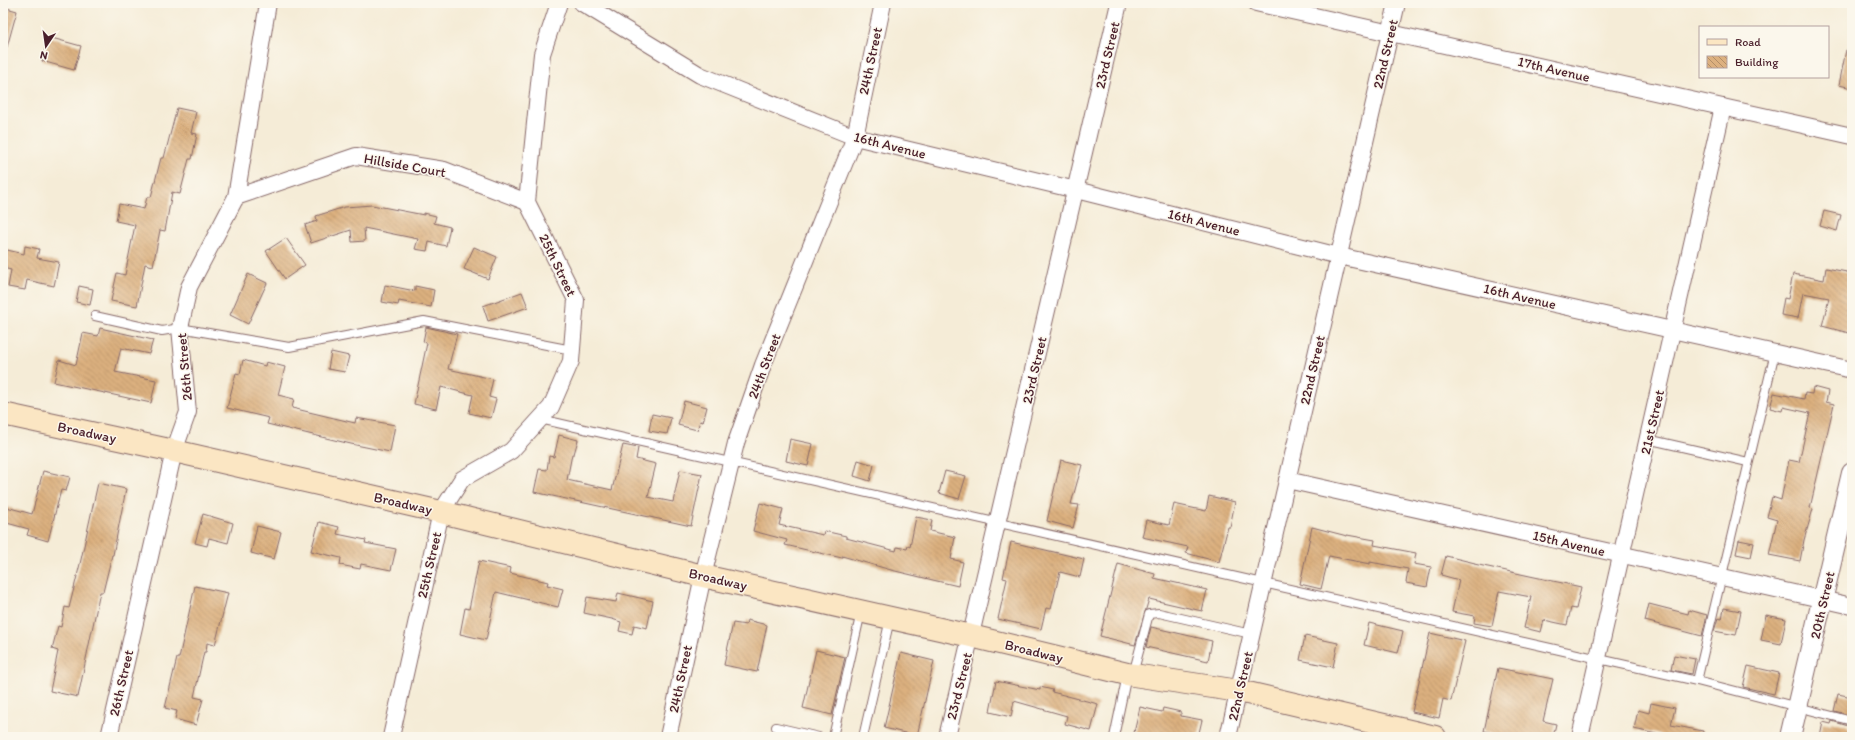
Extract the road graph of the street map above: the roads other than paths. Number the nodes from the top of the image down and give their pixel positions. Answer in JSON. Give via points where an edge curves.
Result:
{"nodes":[{"id":1,"x":268,"y":3,"type":"edge"},
{"id":2,"x":559,"y":3,"type":"edge"},
{"id":3,"x":582,"y":3,"type":"edge"},
{"id":4,"x":883,"y":3,"type":"edge"},
{"id":5,"x":1119,"y":3,"type":"edge"},
{"id":6,"x":1256,"y":3,"type":"edge"},
{"id":7,"x":1397,"y":3,"type":"edge"},
{"id":8,"x":1390,"y":32,"type":"junction"},
{"id":9,"x":1723,"y":107,"type":"junction"},
{"id":10,"x":1852,"y":136,"type":"edge"},
{"id":11,"x":854,"y":137,"type":"junction"},
{"id":12,"x":1076,"y":190,"type":"junction"},
{"id":13,"x":236,"y":198,"type":"junction"},
{"id":14,"x":527,"y":202,"type":"junction"},
{"id":15,"x":1339,"y":256,"type":"junction"},
{"id":16,"x":95,"y":316,"type":"dead end"},
{"id":17,"x":180,"y":328,"type":"junction"},
{"id":18,"x":1673,"y":330,"type":"junction"},
{"id":19,"x":572,"y":350,"type":"junction"},
{"id":20,"x":1775,"y":352,"type":"junction"},
{"id":21,"x":1852,"y":370,"type":"edge"},
{"id":22,"x":3,"y":414,"type":"edge"},
{"id":23,"x":540,"y":420,"type":"junction"},
{"id":24,"x":1648,"y":439,"type":"junction"},
{"id":25,"x":174,"y":451,"type":"junction"},
{"id":26,"x":731,"y":462,"type":"junction"},
{"id":27,"x":1748,"y":462,"type":"junction"},
{"id":28,"x":1287,"y":480,"type":"junction"},
{"id":29,"x":1851,"y":484,"type":"edge"},
{"id":30,"x":441,"y":512,"type":"junction"},
{"id":31,"x":998,"y":523,"type":"junction"},
{"id":32,"x":1621,"y":554,"type":"junction"},
{"id":33,"x":703,"y":576,"type":"junction"},
{"id":34,"x":1721,"y":577,"type":"junction"},
{"id":35,"x":1263,"y":583,"type":"junction"},
{"id":36,"x":1824,"y":600,"type":"junction"},
{"id":37,"x":1852,"y":606,"type":"edge"},
{"id":38,"x":861,"y":612,"type":"junction"},
{"id":39,"x":890,"y":618,"type":"junction"},
{"id":40,"x":1251,"y":634,"type":"junction"},
{"id":41,"x":971,"y":636,"type":"junction"},
{"id":42,"x":1599,"y":658,"type":"junction"},
{"id":43,"x":1130,"y":675,"type":"junction"},
{"id":44,"x":1697,"y":681,"type":"junction"},
{"id":45,"x":1239,"y":691,"type":"junction"},
{"id":46,"x":1797,"y":708,"type":"junction"},
{"id":47,"x":1852,"y":721,"type":"edge"},
{"id":48,"x":776,"y":727,"type":"dead end"},
{"id":49,"x":109,"y":737,"type":"edge"},
{"id":50,"x":391,"y":737,"type":"edge"},
{"id":51,"x":668,"y":737,"type":"edge"},
{"id":52,"x":819,"y":737,"type":"edge"},
{"id":53,"x":833,"y":737,"type":"edge"},
{"id":54,"x":863,"y":737,"type":"edge"},
{"id":55,"x":947,"y":737,"type":"edge"},
{"id":56,"x":1114,"y":737,"type":"edge"},
{"id":57,"x":1228,"y":737,"type":"edge"},
{"id":58,"x":1435,"y":737,"type":"edge"},
{"id":59,"x":1580,"y":737,"type":"edge"},
{"id":60,"x":1790,"y":737,"type":"edge"}],
"edges":[{"from":1,"to":13,"type":"street","name":"26th Street"},
{"from":2,"to":14,"type":"street","via":[[542,54]]},
{"from":3,"to":11,"type":"street","name":"16th Avenue","via":[[700,75]]},
{"from":4,"to":11,"type":"street","name":"24th Street"},
{"from":5,"to":12,"type":"street","name":"23rd Street"},
{"from":6,"to":8,"type":"street","name":"17th Avenue"},
{"from":7,"to":8,"type":"street","name":"22nd Street"},
{"from":8,"to":9,"type":"street","name":"17th Avenue"},
{"from":8,"to":15,"type":"street","name":"22nd Street"},
{"from":9,"to":10,"type":"street","name":"17th Avenue"},
{"from":9,"to":18,"type":"street","name":"21st Street"},
{"from":11,"to":12,"type":"street","name":"16th Avenue"},
{"from":11,"to":26,"type":"street","name":"24th Street","via":[[763,365]]},
{"from":12,"to":15,"type":"street","name":"16th Avenue"},
{"from":12,"to":31,"type":"street","name":"23rd Street"},
{"from":13,"to":14,"type":"street","name":"Hillside Court","via":[[356,156],[444,170]]},
{"from":13,"to":17,"type":"street","name":"26th Street","via":[[189,287]]},
{"from":14,"to":19,"type":"street","name":"25th Street","via":[[576,300]]},
{"from":15,"to":18,"type":"street","name":"16th Avenue"},
{"from":15,"to":28,"type":"street","name":"22nd Street"},
{"from":16,"to":17,"type":"lane","via":[[162,331]]},
{"from":17,"to":19,"type":"lane","via":[[289,347],[424,321]]},
{"from":17,"to":25,"type":"street","name":"26th Street","via":[[188,412]]},
{"from":18,"to":20,"type":"street","name":"16th Avenue"},
{"from":18,"to":24,"type":"street","name":"21st Street"},
{"from":19,"to":23,"type":"street","name":"25th Street","via":[[571,361],[551,407]]},
{"from":20,"to":21,"type":"street","name":"16th Avenue"},
{"from":20,"to":27,"type":"lane"},
{"from":22,"to":25,"type":"main road","name":"Broadway"},
{"from":23,"to":26,"type":"lane"},
{"from":23,"to":30,"type":"street","name":"25th Street","via":[[511,451],[462,479]]},
{"from":24,"to":27,"type":"lane"},
{"from":24,"to":32,"type":"street","name":"21st Street"},
{"from":25,"to":30,"type":"main road","name":"Broadway"},
{"from":25,"to":49,"type":"street","name":"26th Street"},
{"from":26,"to":31,"type":"lane"},
{"from":26,"to":33,"type":"street","name":"24th Street"},
{"from":27,"to":34,"type":"lane"},
{"from":28,"to":32,"type":"street","name":"15th Avenue"},
{"from":28,"to":35,"type":"street","name":"22nd Street"},
{"from":29,"to":36,"type":"street","name":"20th Street"},
{"from":30,"to":33,"type":"main road","name":"Broadway"},
{"from":30,"to":50,"type":"street","name":"25th Street"},
{"from":31,"to":35,"type":"lane"},
{"from":31,"to":41,"type":"street","name":"23rd Street"},
{"from":32,"to":34,"type":"street","name":"15th Avenue"},
{"from":32,"to":42,"type":"street","name":"21st Street"},
{"from":33,"to":38,"type":"main road","name":"Broadway"},
{"from":33,"to":51,"type":"street","name":"24th Street"},
{"from":34,"to":36,"type":"street","name":"15th Avenue"},
{"from":34,"to":44,"type":"lane"},
{"from":35,"to":40,"type":"street","name":"22nd Street"},
{"from":35,"to":42,"type":"lane"},
{"from":36,"to":37,"type":"street","name":"15th Avenue"},
{"from":36,"to":46,"type":"street","name":"20th Street"},
{"from":38,"to":39,"type":"main road","name":"Broadway"},
{"from":38,"to":53,"type":"lane"},
{"from":39,"to":41,"type":"main road","name":"Broadway"},
{"from":39,"to":54,"type":"lane"},
{"from":40,"to":43,"type":"lane","via":[[1159,613],[1149,614]]},
{"from":40,"to":45,"type":"street","name":"22nd Street"},
{"from":41,"to":43,"type":"main road","name":"Broadway"},
{"from":41,"to":55,"type":"street","name":"23rd Street"},
{"from":42,"to":44,"type":"lane"},
{"from":42,"to":59,"type":"street","name":"21st Street"},
{"from":43,"to":45,"type":"main road","name":"Broadway"},
{"from":43,"to":56,"type":"lane"},
{"from":44,"to":46,"type":"lane"},
{"from":45,"to":57,"type":"street","name":"22nd Street"},
{"from":45,"to":58,"type":"main road","name":"Broadway"},
{"from":46,"to":47,"type":"lane"},
{"from":46,"to":60,"type":"street","name":"20th Street"},
{"from":48,"to":52,"type":"lane"}]}
